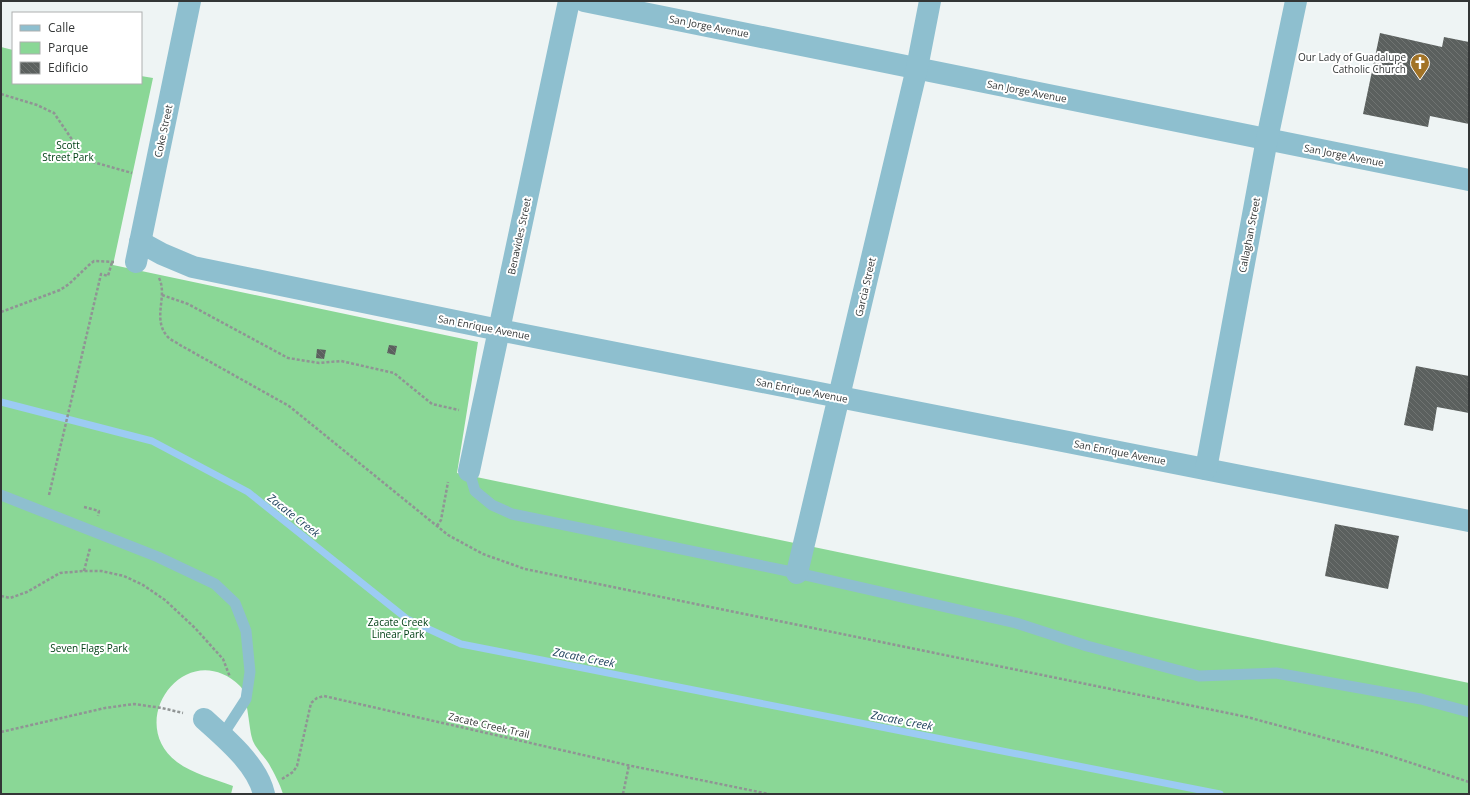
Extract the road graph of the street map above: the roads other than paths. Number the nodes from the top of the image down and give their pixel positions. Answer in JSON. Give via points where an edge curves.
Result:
{"nodes":[{"id":1,"x":190,"y":1,"type":"edge"},
{"id":2,"x":569,"y":1,"type":"edge"},
{"id":3,"x":584,"y":1,"type":"edge"},
{"id":4,"x":930,"y":1,"type":"edge"},
{"id":5,"x":1296,"y":1,"type":"edge"},
{"id":6,"x":917,"y":68,"type":"junction"},
{"id":7,"x":1267,"y":139,"type":"junction"},
{"id":8,"x":1469,"y":180,"type":"edge"},
{"id":9,"x":138,"y":252,"type":"joint"},
{"id":10,"x":499,"y":330,"type":"junction"},
{"id":11,"x":839,"y":397,"type":"junction"},
{"id":12,"x":1206,"y":469,"type":"junction"},
{"id":13,"x":469,"y":472,"type":"joint"},
{"id":14,"x":1,"y":495,"type":"edge"},
{"id":15,"x":1469,"y":520,"type":"edge"},
{"id":16,"x":797,"y":573,"type":"junction"},
{"id":17,"x":1469,"y":712,"type":"edge"},
{"id":18,"x":204,"y":718,"type":"dead end"},
{"id":19,"x":222,"y":736,"type":"junction"},
{"id":20,"x":263,"y":790,"type":"edge"}],
"edges":[{"from":1,"to":9,"type":"street","name":"Coke Street"},
{"from":2,"to":10,"type":"street","name":"Benavides Street"},
{"from":3,"to":6,"type":"street","name":"San Jorge Avenue"},
{"from":4,"to":6,"type":"street","name":"Garcia Street"},
{"from":5,"to":7,"type":"street","name":"Callaghan Street"},
{"from":6,"to":7,"type":"street","name":"San Jorge Avenue"},
{"from":6,"to":11,"type":"street","name":"Garcia Street"},
{"from":7,"to":8,"type":"street","name":"San Jorge Avenue"},
{"from":7,"to":12,"type":"street","name":"Callaghan Street"},
{"from":9,"to":10,"type":"street","name":"San Enrique Avenue","via":[[162,254],[193,267]]},
{"from":10,"to":11,"type":"street","name":"San Enrique Avenue"},
{"from":10,"to":13,"type":"street","name":"Benavides Street"},
{"from":11,"to":12,"type":"street","name":"San Enrique Avenue"},
{"from":11,"to":16,"type":"street","name":"Garcia Street"},
{"from":12,"to":15,"type":"street","name":"San Enrique Avenue"},
{"from":13,"to":16,"type":"lane","via":[[475,491],[492,505],[512,514]]},
{"from":14,"to":19,"type":"lane","via":[[172,564],[215,584],[235,603],[246,631],[250,672],[246,699]]},
{"from":16,"to":17,"type":"lane","via":[[1016,623],[1087,646],[1199,676],[1276,673],[1421,699]]},
{"from":18,"to":19,"type":"street"},
{"from":19,"to":20,"type":"street","via":[[241,754]]}]}
